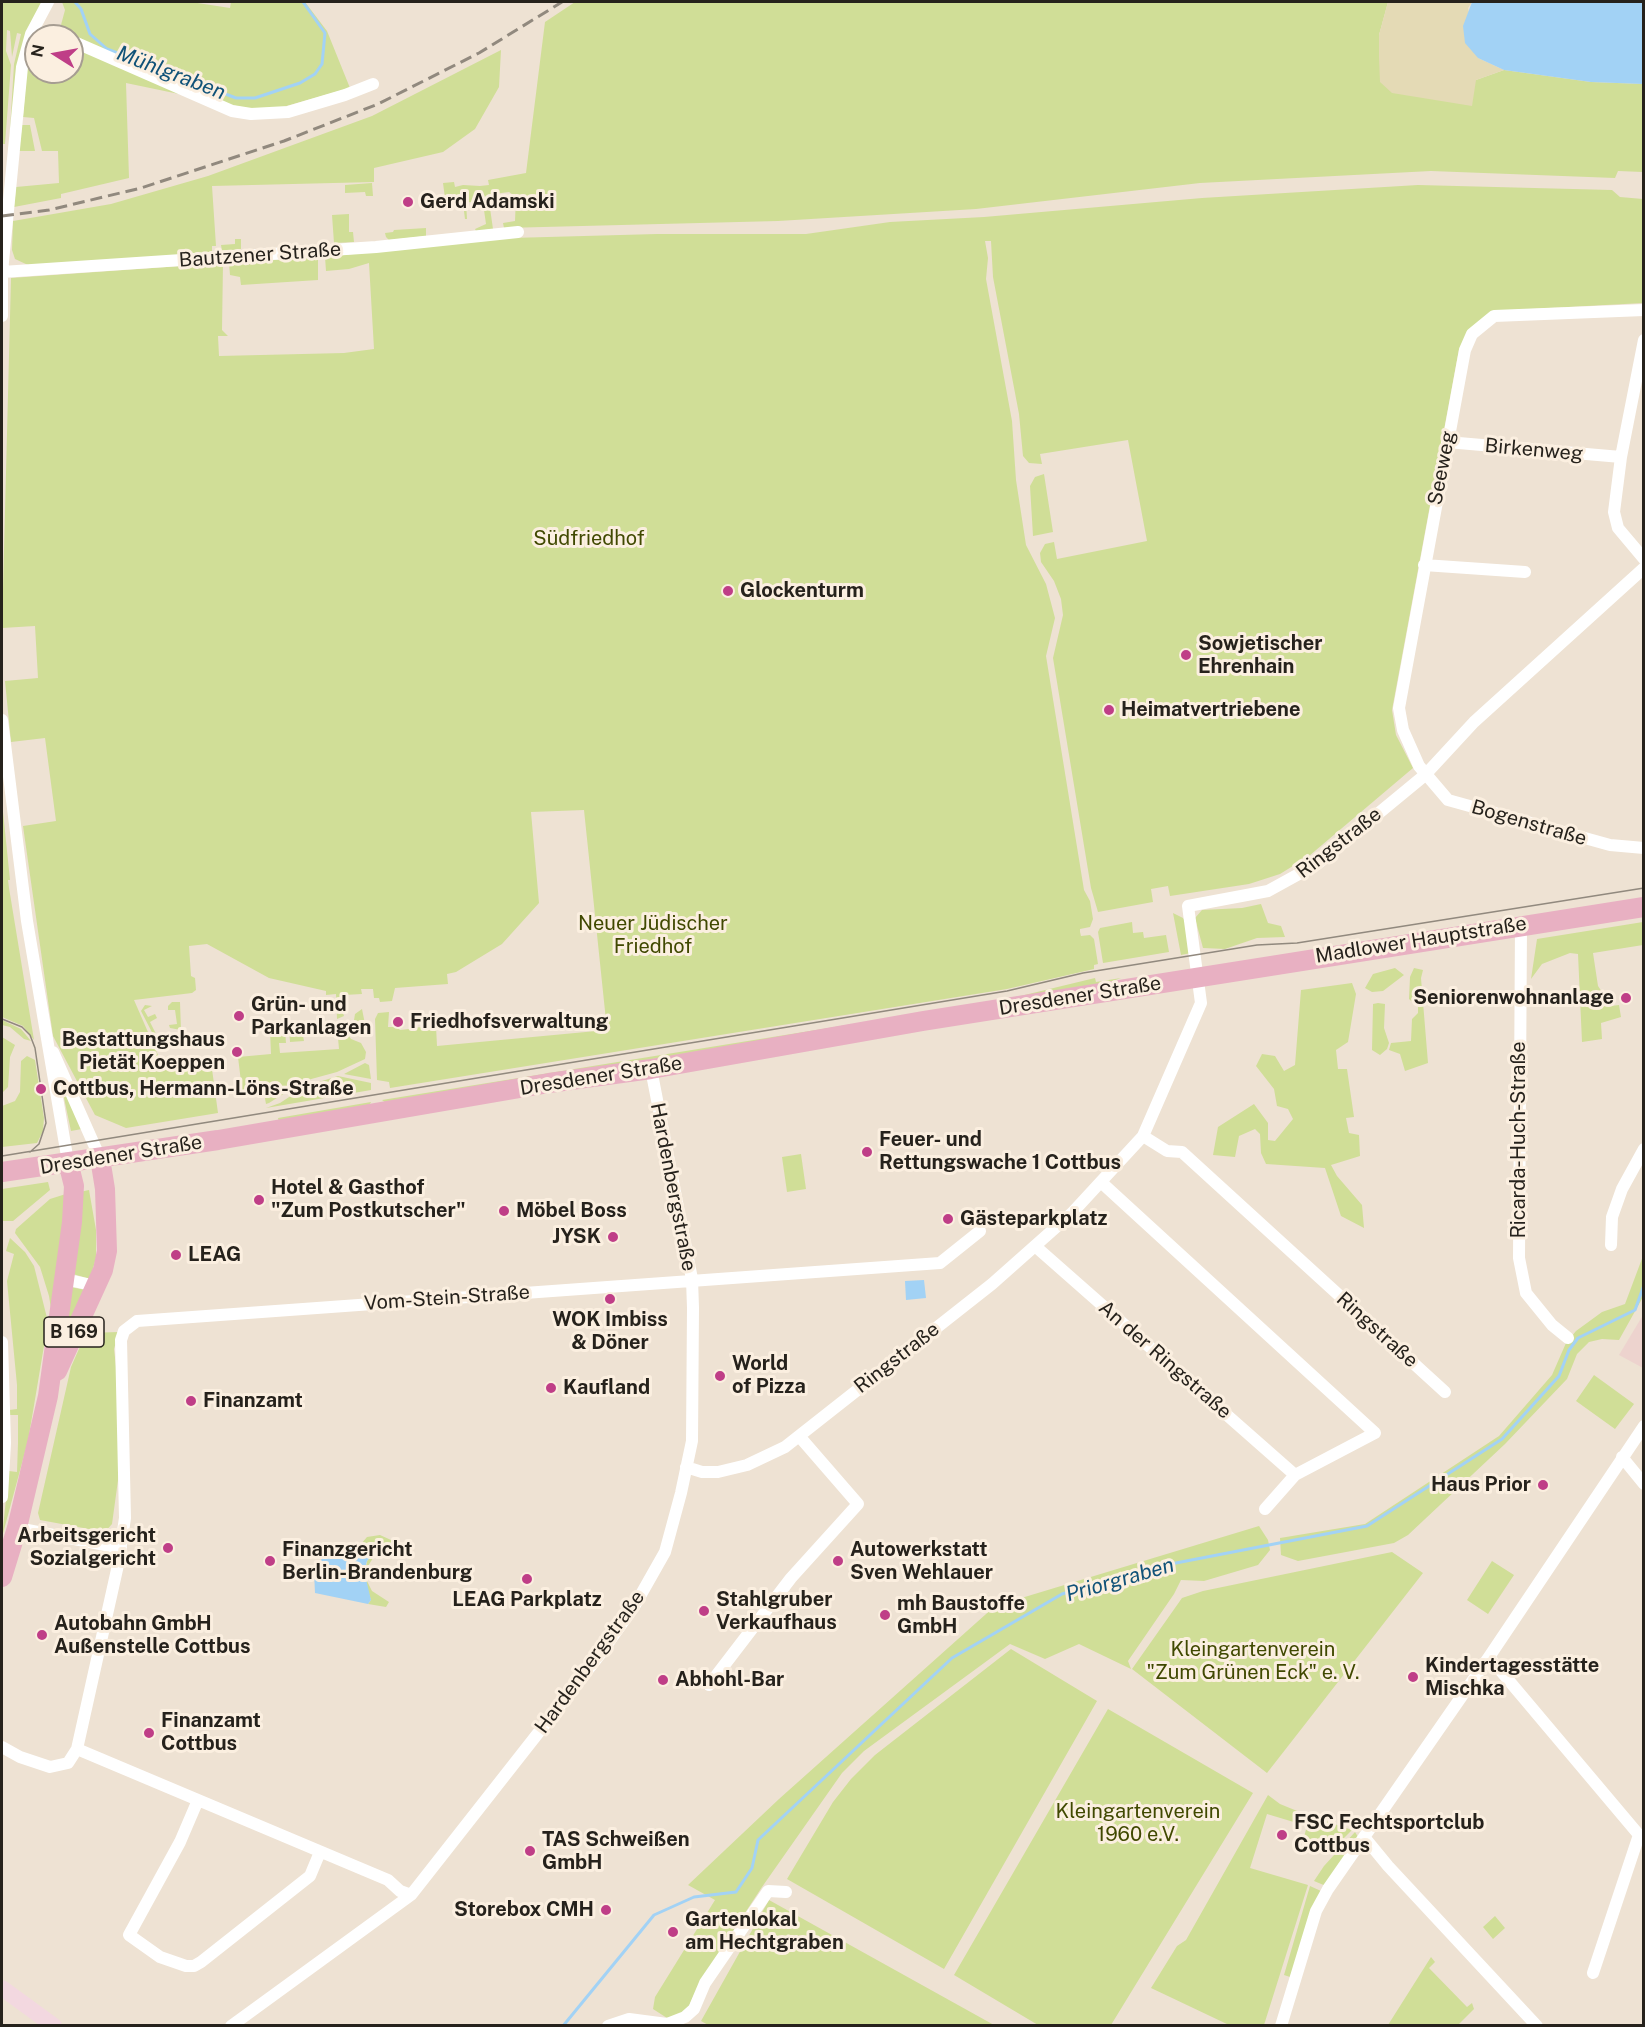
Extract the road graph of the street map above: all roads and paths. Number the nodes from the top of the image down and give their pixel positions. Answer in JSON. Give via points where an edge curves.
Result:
{"nodes":[{"id":1,"x":48,"y":2,"type":"edge"},
{"id":2,"x":41,"y":24,"type":"edge"},
{"id":3,"x":84,"y":46,"type":"edge"},
{"id":4,"x":24,"y":63,"type":"edge"},
{"id":5,"x":374,"y":84,"type":"dead end"},
{"id":6,"x":518,"y":232,"type":"dead end"},
{"id":7,"x":2,"y":272,"type":"edge"},
{"id":8,"x":1644,"y":310,"type":"edge"},
{"id":9,"x":2,"y":316,"type":"edge"},
{"id":10,"x":1644,"y":340,"type":"edge"},
{"id":11,"x":1447,"y":442,"type":"junction"},
{"id":12,"x":1621,"y":457,"type":"junction"},
{"id":13,"x":1644,"y":559,"type":"edge"},
{"id":14,"x":1424,"y":564,"type":"junction"},
{"id":15,"x":1644,"y":568,"type":"edge"},
{"id":16,"x":1525,"y":572,"type":"dead end"},
{"id":17,"x":2,"y":720,"type":"edge"},
{"id":18,"x":1425,"y":775,"type":"junction"},
{"id":19,"x":1644,"y":848,"type":"edge"},
{"id":20,"x":1644,"y":907,"type":"edge"},
{"id":21,"x":1521,"y":924,"type":"junction"},
{"id":22,"x":1200,"y":977,"type":"junction"},
{"id":23,"x":46,"y":1035,"type":"junction"},
{"id":24,"x":651,"y":1069,"type":"junction"},
{"id":25,"x":1143,"y":1136,"type":"junction"},
{"id":26,"x":1644,"y":1149,"type":"edge"},
{"id":27,"x":100,"y":1158,"type":"junction"},
{"id":28,"x":68,"y":1162,"type":"junction"},
{"id":29,"x":2,"y":1172,"type":"edge"},
{"id":30,"x":1102,"y":1183,"type":"junction"},
{"id":31,"x":980,"y":1231,"type":"dead end"},
{"id":32,"x":1611,"y":1245,"type":"dead end"},
{"id":33,"x":1035,"y":1246,"type":"junction"},
{"id":34,"x":65,"y":1271,"type":"junction"},
{"id":35,"x":692,"y":1279,"type":"junction"},
{"id":36,"x":96,"y":1286,"type":"junction"},
{"id":37,"x":1569,"y":1338,"type":"dead end"},
{"id":38,"x":2,"y":1342,"type":"edge"},
{"id":39,"x":1445,"y":1392,"type":"dead end"},
{"id":40,"x":48,"y":1396,"type":"junction"},
{"id":41,"x":1644,"y":1426,"type":"edge"},
{"id":42,"x":799,"y":1436,"type":"junction"},
{"id":43,"x":1622,"y":1457,"type":"junction"},
{"id":44,"x":685,"y":1472,"type":"junction"},
{"id":45,"x":1295,"y":1475,"type":"junction"},
{"id":46,"x":1644,"y":1485,"type":"edge"},
{"id":47,"x":2,"y":1496,"type":"edge"},
{"id":48,"x":1265,"y":1509,"type":"dead end"},
{"id":49,"x":17,"y":1528,"type":"junction"},
{"id":50,"x":121,"y":1548,"type":"junction"},
{"id":51,"x":2,"y":1577,"type":"edge"},
{"id":52,"x":1490,"y":1657,"type":"junction"},
{"id":53,"x":709,"y":1685,"type":"dead end"},
{"id":54,"x":2,"y":1747,"type":"edge"},
{"id":55,"x":77,"y":1749,"type":"junction"},
{"id":56,"x":198,"y":1800,"type":"junction"},
{"id":57,"x":1365,"y":1838,"type":"junction"},
{"id":58,"x":320,"y":1852,"type":"junction"},
{"id":59,"x":786,"y":1892,"type":"dead end"},
{"id":60,"x":411,"y":1895,"type":"junction"},
{"id":61,"x":1593,"y":1973,"type":"dead end"},
{"id":62,"x":2,"y":1988,"type":"edge"},
{"id":63,"x":54,"y":2025,"type":"edge"},
{"id":64,"x":231,"y":2025,"type":"edge"},
{"id":65,"x":608,"y":2025,"type":"edge"},
{"id":66,"x":1281,"y":2025,"type":"edge"},
{"id":67,"x":1537,"y":2025,"type":"edge"}],
"edges":[{"from":1,"to":2,"type":"street"},
{"from":3,"to":5,"type":"street","via":[[232,111],[251,114],[288,112]]},
{"from":4,"to":7,"type":"street"},
{"from":6,"to":7,"type":"street","name":"Bautzener Straße","via":[[376,247]]},
{"from":7,"to":9,"type":"street"},
{"from":8,"to":11,"type":"street","name":"Seeweg","via":[[1494,316],[1487,320],[1472,334],[1464,350]]},
{"from":10,"to":12,"type":"street"},
{"from":11,"to":12,"type":"street","name":"Birkenweg"},
{"from":11,"to":14,"type":"street","name":"Seeweg"},
{"from":12,"to":13,"type":"street","via":[[1614,512],[1618,528]]},
{"from":14,"to":16,"type":"street"},
{"from":14,"to":18,"type":"street","name":"Seeweg","via":[[1399,708],[1403,730]]},
{"from":15,"to":18,"type":"street","name":"Ringstraße","via":[[1474,722]]},
{"from":17,"to":23,"type":"street","via":[[24,901]]},
{"from":18,"to":19,"type":"street","name":"Bogenstraße","via":[[1448,800],[1610,845]]},
{"from":18,"to":22,"type":"street","name":"Ringstraße","via":[[1317,864],[1283,884],[1253,895],[1188,906]]},
{"from":20,"to":21,"type":"main road","name":"Madlower Hauptstraße"},
{"from":21,"to":22,"type":"main road","name":"Madlower Hauptstraße"},
{"from":21,"to":37,"type":"street","name":"Ricarda-Huch-Straße","via":[[1519,1258],[1526,1293],[1552,1325]]},
{"from":22,"to":24,"type":"main road","name":"Dresdener Straße"},
{"from":22,"to":25,"type":"street","name":"Ringstraße","via":[[1201,1003]]},
{"from":23,"to":27,"type":"street"},
{"from":23,"to":28,"type":"street"},
{"from":24,"to":27,"type":"main road","name":"Dresdener Straße"},
{"from":24,"to":35,"type":"street","name":"Hardenbergstraße"},
{"from":25,"to":30,"type":"street","name":"Ringstraße"},
{"from":25,"to":39,"type":"street","name":"Ringstraße","via":[[1167,1151],[1182,1152]]},
{"from":26,"to":32,"type":"street","via":[[1612,1217]]},
{"from":27,"to":28,"type":"main road","name":"Dresdener Straße"},
{"from":27,"to":36,"type":"main road","number":"B 169","via":[[108,1230],[105,1260]]},
{"from":28,"to":29,"type":"main road","name":"Dresdener Straße"},
{"from":28,"to":34,"type":"main road","number":"B 169","via":[[74,1186]]},
{"from":30,"to":33,"type":"street","name":"Ringstraße"},
{"from":30,"to":45,"type":"street","via":[[1376,1433]]},
{"from":31,"to":35,"type":"street","name":"Vom-Stein-Straße","via":[[940,1263]]},
{"from":33,"to":42,"type":"street","name":"Ringstraße"},
{"from":33,"to":45,"type":"street","name":"An der Ringstraße"},
{"from":34,"to":36,"type":"street","via":[[69,1280]]},
{"from":34,"to":40,"type":"main road","number":"B 169"},
{"from":35,"to":44,"type":"street","name":"Hardenbergstraße","via":[[692,1441]]},
{"from":35,"to":50,"type":"street","name":"Vom-Stein-Straße","via":[[138,1321],[124,1331],[120,1349],[125,1471]]},
{"from":36,"to":40,"type":"main road","number":"B 169"},
{"from":38,"to":47,"type":"street"},
{"from":40,"to":49,"type":"main road","number":"B 169"},
{"from":41,"to":43,"type":"street"},
{"from":42,"to":44,"type":"street","name":"Ringstraße","via":[[747,1465],[718,1472]]},
{"from":42,"to":53,"type":"street","via":[[858,1504],[791,1578]]},
{"from":43,"to":46,"type":"street"},
{"from":43,"to":52,"type":"street"},
{"from":44,"to":60,"type":"street","name":"Hardenbergstraße","via":[[665,1552],[635,1605]]},
{"from":45,"to":48,"type":"street"},
{"from":49,"to":50,"type":"street"},
{"from":49,"to":51,"type":"main road","number":"B 169"},
{"from":50,"to":55,"type":"street","name":"Vom-Stein-Straße"},
{"from":52,"to":57,"type":"street"},
{"from":52,"to":61,"type":"street","via":[[1639,1835]]},
{"from":54,"to":55,"type":"street","via":[[50,1767],[68,1763]]},
{"from":55,"to":56,"type":"street"},
{"from":56,"to":58,"type":"street"},
{"from":56,"to":58,"type":"street","via":[[180,1842],[129,1935],[160,1957],[186,1966],[201,1962],[310,1876]]},
{"from":57,"to":66,"type":"street","via":[[1316,1911]]},
{"from":57,"to":67,"type":"street"},
{"from":58,"to":60,"type":"street","via":[[388,1880]]},
{"from":59,"to":65,"type":"street","via":[[768,1891],[705,1983],[694,2009],[685,2017],[667,2024],[629,2019]]},
{"from":60,"to":64,"type":"street","name":"Hardenbergstraße"},
{"from":62,"to":63,"type":"street"}]}
